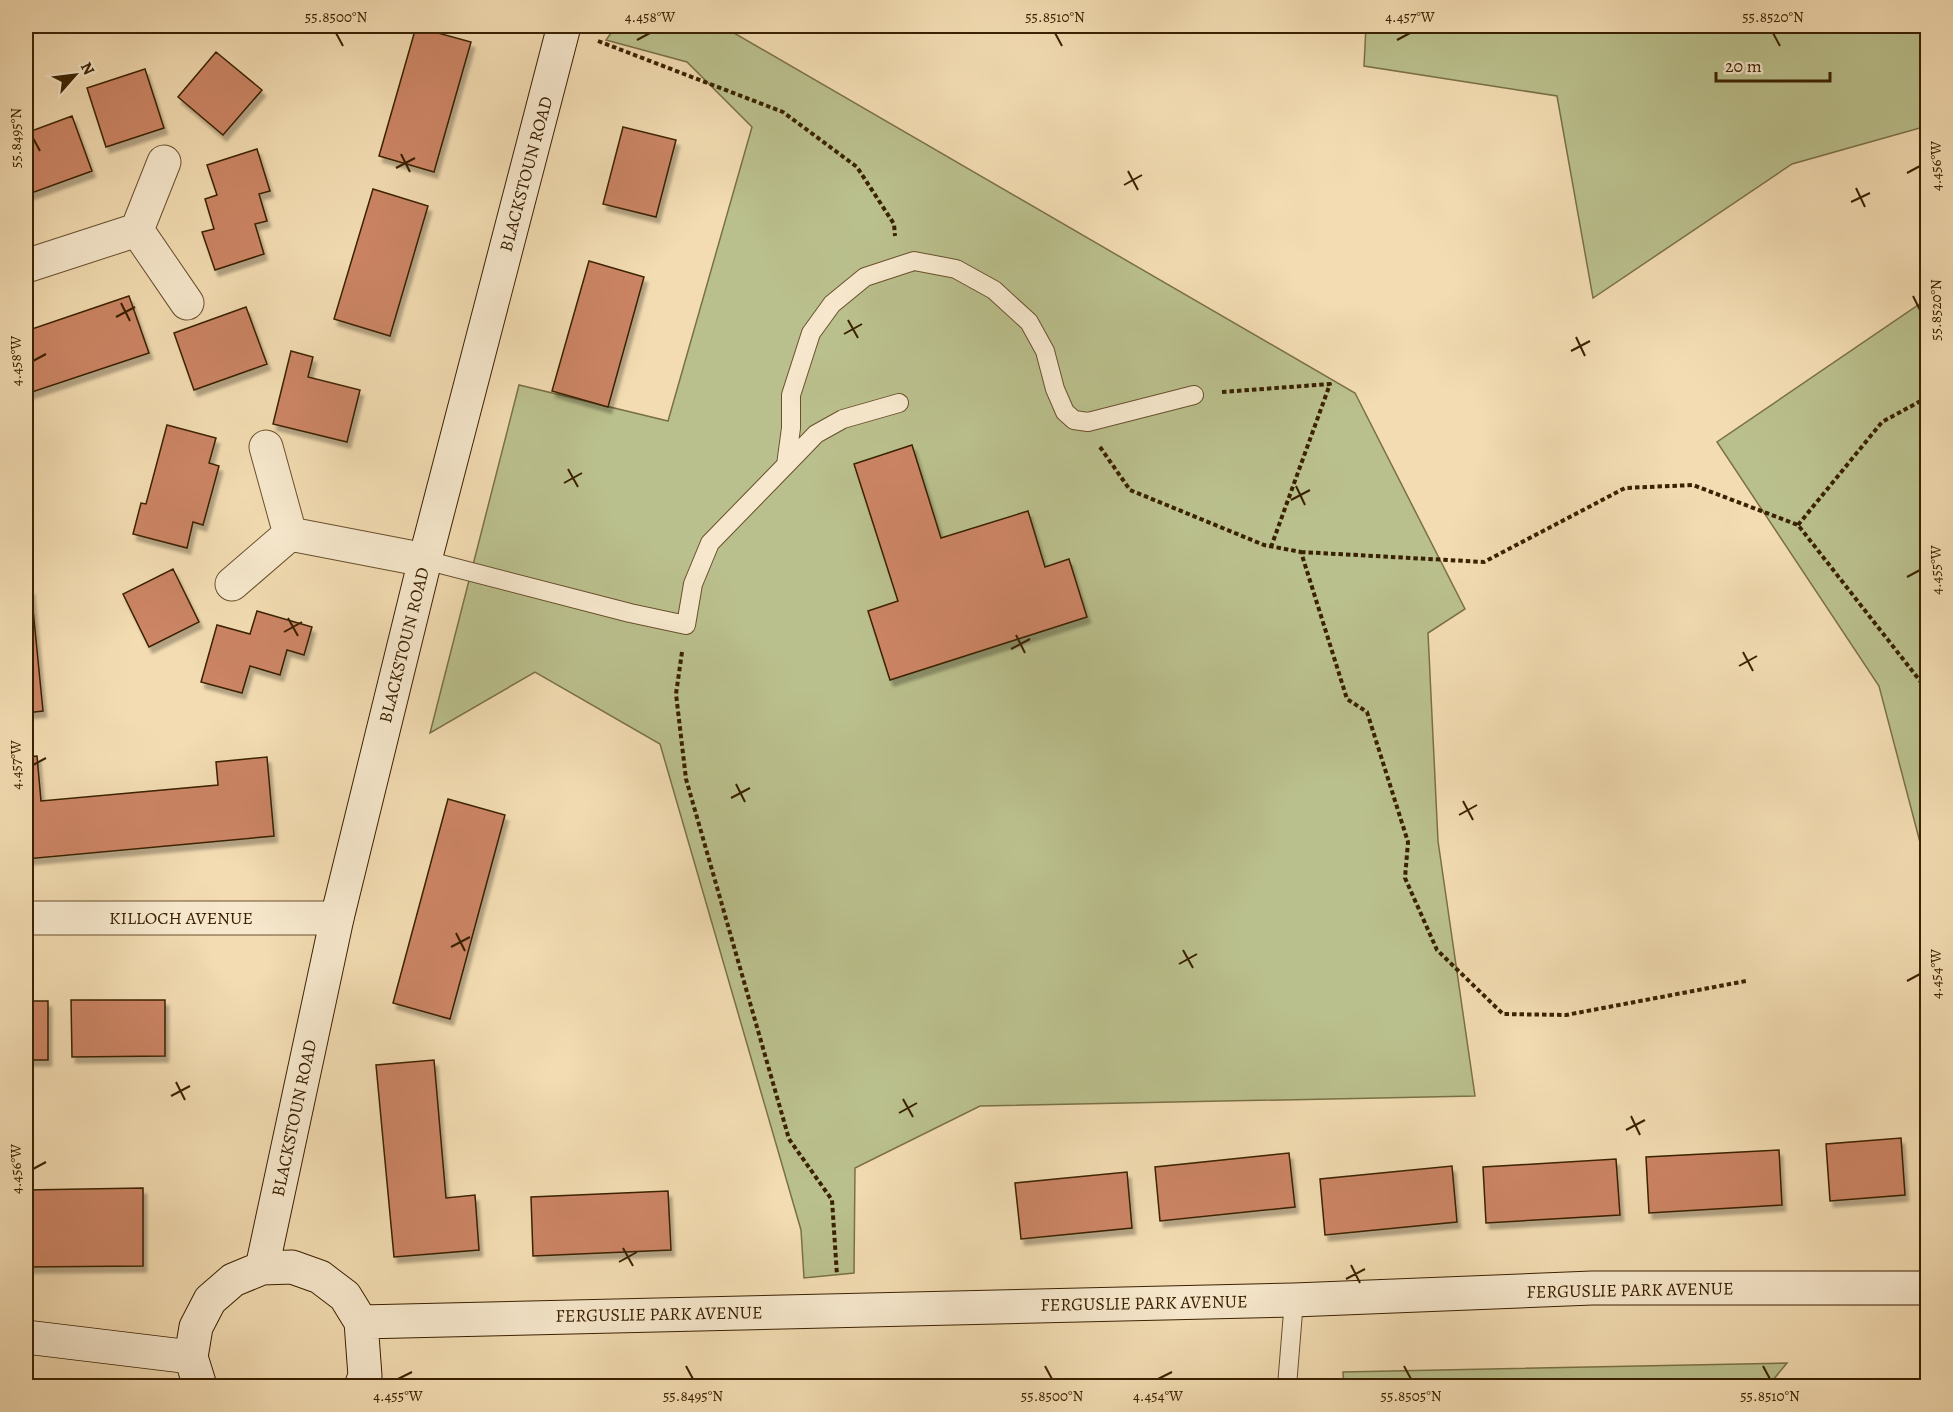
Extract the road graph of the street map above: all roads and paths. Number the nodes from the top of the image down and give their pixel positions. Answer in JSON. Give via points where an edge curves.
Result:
{"nodes":[{"id":1,"x":39,"y":26,"type":"edge"},
{"id":2,"x":564,"y":26,"type":"edge"},
{"id":3,"x":1927,"y":26,"type":"edge"},
{"id":4,"x":26,"y":30,"type":"edge"},
{"id":5,"x":1928,"y":34,"type":"edge"},
{"id":6,"x":164,"y":162,"type":"dead end"},
{"id":7,"x":136,"y":230,"type":"junction"},
{"id":8,"x":26,"y":266,"type":"edge"},
{"id":9,"x":898,"y":266,"type":"junction"},
{"id":10,"x":187,"y":303,"type":"dead end"},
{"id":11,"x":1194,"y":395,"type":"joint"},
{"id":12,"x":1928,"y":396,"type":"edge"},
{"id":13,"x":899,"y":403,"type":"dead end"},
{"id":14,"x":1083,"y":421,"type":"junction"},
{"id":15,"x":266,"y":447,"type":"dead end"},
{"id":16,"x":786,"y":465,"type":"junction"},
{"id":17,"x":1798,"y":525,"type":"junction"},
{"id":18,"x":291,"y":534,"type":"junction"},
{"id":19,"x":1271,"y":546,"type":"junction"},
{"id":20,"x":1301,"y":552,"type":"junction"},
{"id":21,"x":425,"y":560,"type":"junction"},
{"id":22,"x":232,"y":584,"type":"dead end"},
{"id":23,"x":686,"y":625,"type":"junction"},
{"id":24,"x":1928,"y":691,"type":"edge"},
{"id":25,"x":26,"y":918,"type":"edge"},
{"id":26,"x":337,"y":918,"type":"junction"},
{"id":27,"x":1746,"y":981,"type":"dead end"},
{"id":28,"x":262,"y":1268,"type":"junction"},
{"id":29,"x":1928,"y":1288,"type":"edge"},
{"id":30,"x":1294,"y":1300,"type":"junction"},
{"id":31,"x":839,"y":1310,"type":"junction"},
{"id":32,"x":361,"y":1322,"type":"junction"},
{"id":33,"x":26,"y":1337,"type":"edge"},
{"id":34,"x":195,"y":1372,"type":"edge"},
{"id":35,"x":360,"y":1386,"type":"edge"},
{"id":36,"x":1287,"y":1386,"type":"edge"}],
"edges":[{"from":1,"to":4,"type":"path"},
{"from":2,"to":9,"type":"path","via":[[783,112],[857,167],[894,224]]},
{"from":2,"to":21,"type":"street","name":"BLACKSTOUN ROAD"},
{"from":3,"to":5,"type":"path"},
{"from":6,"to":7,"type":"street"},
{"from":7,"to":8,"type":"street"},
{"from":7,"to":10,"type":"street"},
{"from":9,"to":14,"type":"lane","via":[[914,261],[956,269],[994,290],[1029,322],[1045,351],[1065,412],[1074,420]]},
{"from":9,"to":16,"type":"lane","via":[[865,277],[832,304],[811,333],[791,394]]},
{"from":11,"to":14,"type":"lane"},
{"from":11,"to":19,"type":"path","via":[[1330,384]]},
{"from":12,"to":17,"type":"path","via":[[1882,422]]},
{"from":13,"to":16,"type":"lane","via":[[843,419],[816,434]]},
{"from":14,"to":19,"type":"path","via":[[1130,490]]},
{"from":15,"to":18,"type":"street"},
{"from":16,"to":23,"type":"lane","via":[[710,543],[693,584]]},
{"from":17,"to":20,"type":"path","via":[[1694,485],[1625,488],[1484,562]]},
{"from":17,"to":24,"type":"path"},
{"from":18,"to":21,"type":"street"},
{"from":18,"to":22,"type":"street"},
{"from":19,"to":20,"type":"path"},
{"from":20,"to":27,"type":"path","via":[[1347,699],[1367,712],[1408,842],[1405,878],[1437,950],[1503,1014],[1566,1015]]},
{"from":21,"to":23,"type":"lane"},
{"from":21,"to":26,"type":"street","name":"BLACKSTOUN ROAD"},
{"from":23,"to":31,"type":"path","via":[[676,694],[686,779],[789,1139],[832,1200]]},
{"from":25,"to":26,"type":"street","name":"KILLOCH AVENUE"},
{"from":26,"to":28,"type":"street","name":"BLACKSTOUN ROAD"},
{"from":28,"to":32,"type":"street","via":[[292,1267],[320,1277],[345,1296]]},
{"from":28,"to":34,"type":"street","via":[[233,1280],[210,1300],[196,1327]]},
{"from":29,"to":30,"type":"street","name":"FERGUSLIE PARK AVENUE","via":[[1592,1288]]},
{"from":30,"to":31,"type":"street","name":"FERGUSLIE PARK AVENUE"},
{"from":30,"to":36,"type":"lane"},
{"from":31,"to":32,"type":"street","name":"FERGUSLIE PARK AVENUE"},
{"from":32,"to":35,"type":"street","via":[[365,1376]]},
{"from":33,"to":34,"type":"street"}]}
